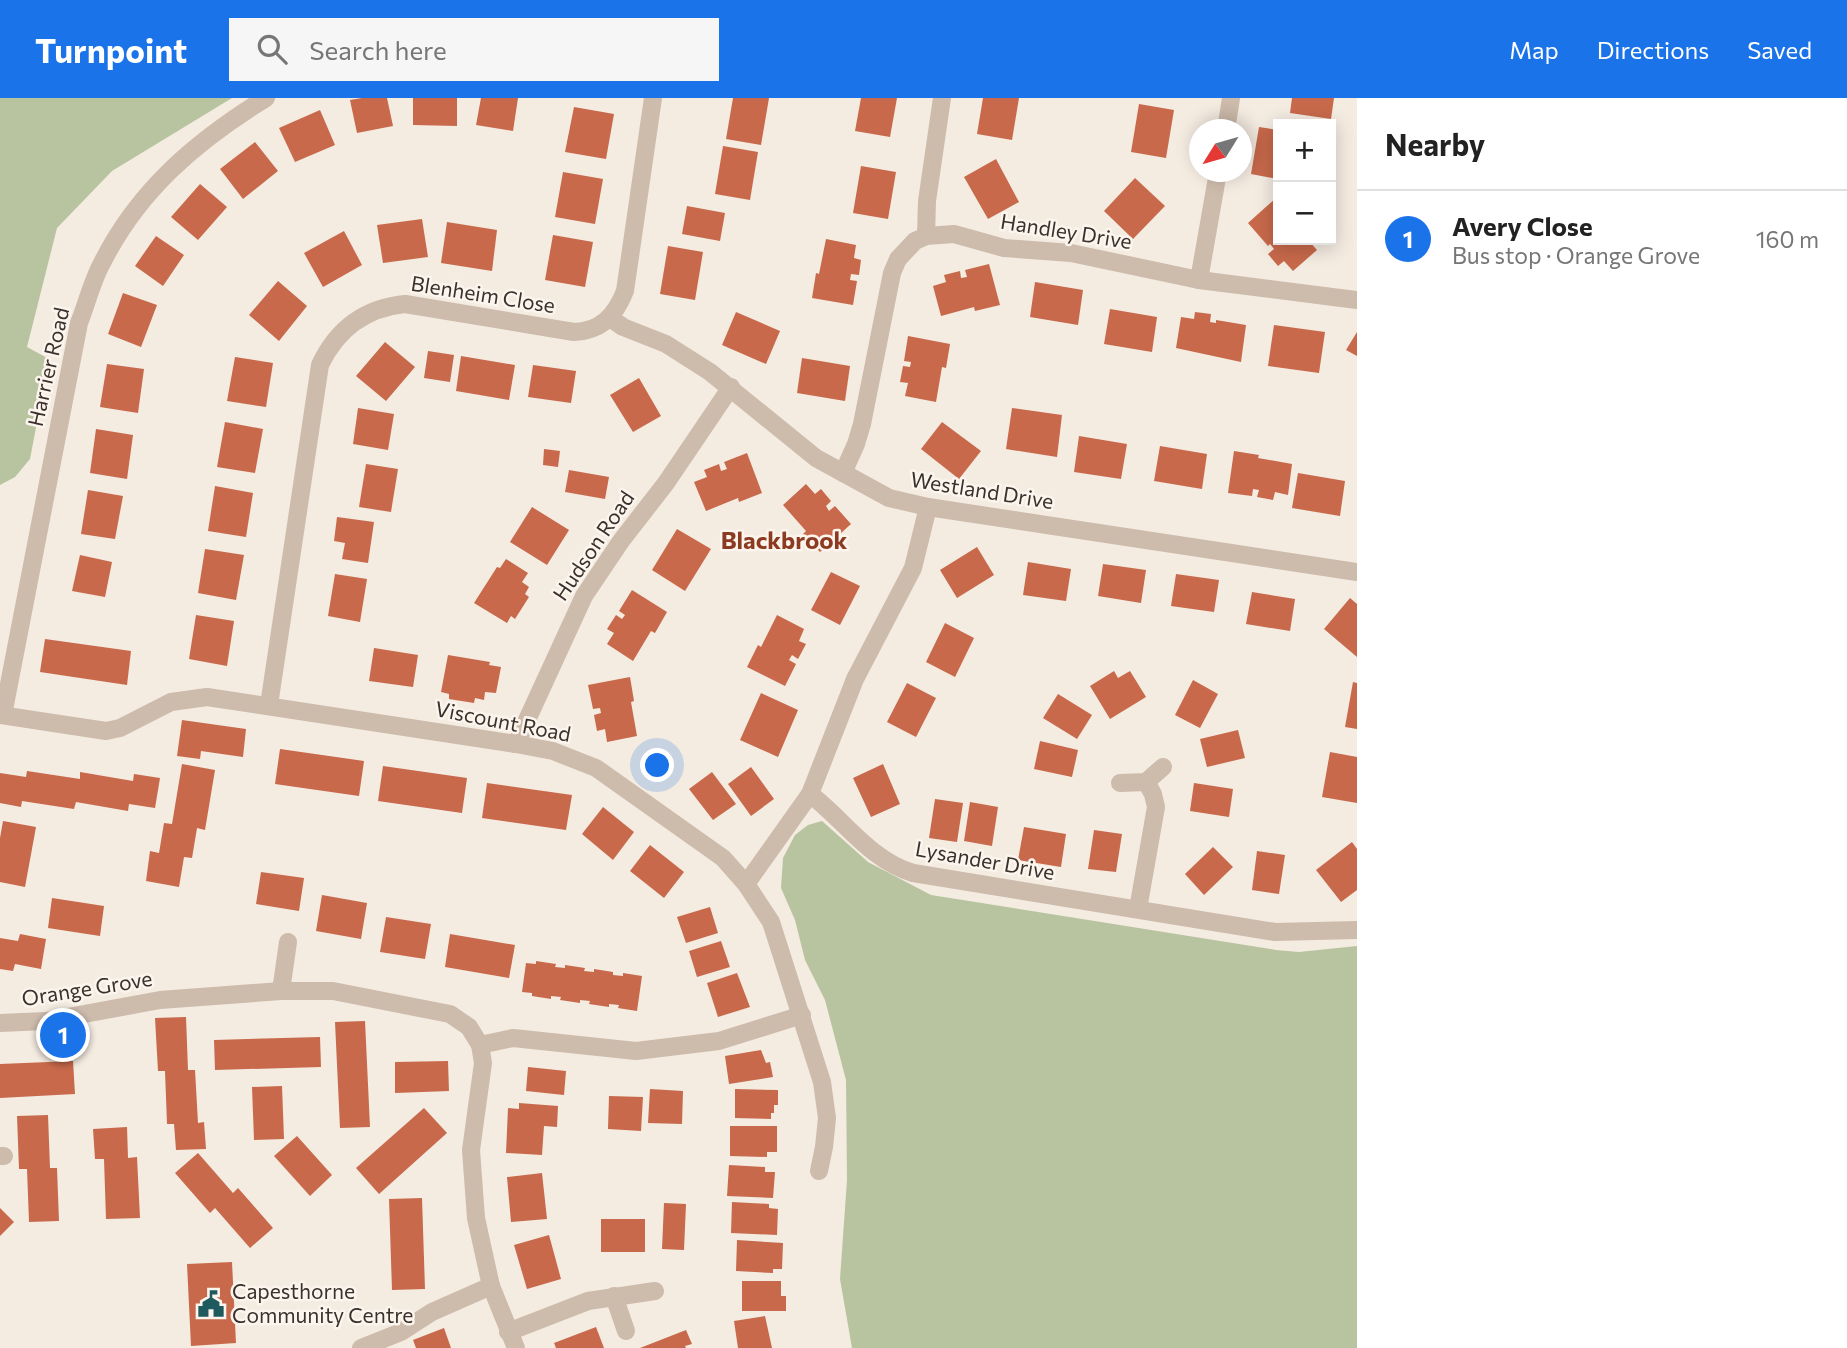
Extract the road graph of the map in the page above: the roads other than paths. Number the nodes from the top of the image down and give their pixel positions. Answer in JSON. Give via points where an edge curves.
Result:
{"nodes":[{"id":1,"x":266,"y":98,"type":"edge"},
{"id":2,"x":653,"y":98,"type":"edge"},
{"id":3,"x":942,"y":98,"type":"edge"},
{"id":4,"x":1231,"y":98,"type":"edge"},
{"id":5,"x":1228,"y":119,"type":"edge"},
{"id":6,"x":1216,"y":182,"type":"edge"},
{"id":7,"x":926,"y":236,"type":"junction"},
{"id":8,"x":1199,"y":280,"type":"junction"},
{"id":9,"x":1357,"y":300,"type":"edge"},
{"id":10,"x":610,"y":318,"type":"junction"},
{"id":11,"x":731,"y":387,"type":"junction"},
{"id":12,"x":843,"y":473,"type":"junction"},
{"id":13,"x":928,"y":507,"type":"junction"},
{"id":14,"x":1357,"y":572,"type":"edge"},
{"id":15,"x":269,"y":705,"type":"junction"},
{"id":16,"x":1,"y":715,"type":"edge"},
{"id":17,"x":516,"y":744,"type":"junction"},
{"id":18,"x":1163,"y":767,"type":"dead end"},
{"id":19,"x":1146,"y":782,"type":"junction"},
{"id":20,"x":1120,"y":783,"type":"dead end"},
{"id":21,"x":810,"y":794,"type":"junction"},
{"id":22,"x":746,"y":884,"type":"junction"},
{"id":23,"x":1138,"y":909,"type":"junction"},
{"id":24,"x":1357,"y":930,"type":"edge"},
{"id":25,"x":288,"y":942,"type":"dead end"},
{"id":26,"x":281,"y":991,"type":"junction"},
{"id":27,"x":802,"y":1016,"type":"junction"},
{"id":28,"x":0,"y":1023,"type":"edge"},
{"id":29,"x":480,"y":1045,"type":"junction"},
{"id":30,"x":819,"y":1171,"type":"dead end"},
{"id":31,"x":491,"y":1286,"type":"junction"},
{"id":32,"x":655,"y":1291,"type":"dead end"},
{"id":33,"x":614,"y":1296,"type":"junction"},
{"id":34,"x":626,"y":1331,"type":"dead end"},
{"id":35,"x":512,"y":1340,"type":"edge"},
{"id":36,"x":361,"y":1348,"type":"edge"}],
"edges":[{"from":1,"to":16,"type":"street","name":"Harrier Road","via":[[169,169],[131,216],[102,263],[79,323]]},
{"from":2,"to":10,"type":"street","via":[[625,291]]},
{"from":3,"to":7,"type":"street"},
{"from":4,"to":5,"type":"street"},
{"from":6,"to":8,"type":"street"},
{"from":7,"to":8,"type":"street","name":"Handley Drive","via":[[954,234],[1004,248],[1071,253]]},
{"from":7,"to":12,"type":"street","via":[[906,248],[892,273],[862,424]]},
{"from":8,"to":9,"type":"street","name":"Handley Drive"},
{"from":10,"to":11,"type":"street","name":"Westland Drive","via":[[666,344]]},
{"from":10,"to":15,"type":"street","name":"Blenheim Close","via":[[588,331],[574,332],[405,304],[375,310],[338,336],[320,365]]},
{"from":11,"to":12,"type":"street","name":"Westland Drive","via":[[816,458]]},
{"from":11,"to":17,"type":"street","name":"Hudson Road","via":[[583,596]]},
{"from":12,"to":13,"type":"street","name":"Westland Drive","via":[[889,498]]},
{"from":13,"to":14,"type":"street","name":"Westland Drive"},
{"from":13,"to":21,"type":"street","via":[[913,568],[855,679]]},
{"from":15,"to":16,"type":"street","name":"Viscount Road","via":[[189,698],[106,731]]},
{"from":15,"to":17,"type":"street","name":"Viscount Road"},
{"from":17,"to":22,"type":"street","name":"Viscount Road","via":[[553,751],[596,768],[723,858]]},
{"from":18,"to":19,"type":"street"},
{"from":19,"to":20,"type":"street"},
{"from":19,"to":23,"type":"street","via":[[1156,807]]},
{"from":21,"to":22,"type":"street"},
{"from":21,"to":23,"type":"street","name":"Lysander Drive","via":[[897,869]]},
{"from":22,"to":27,"type":"street","name":"Viscount Road","via":[[771,922]]},
{"from":23,"to":24,"type":"street","name":"Lysander Drive","via":[[1275,932]]},
{"from":25,"to":26,"type":"street"},
{"from":26,"to":28,"type":"street","name":"Orange Grove","via":[[160,1000],[46,1021]]},
{"from":26,"to":29,"type":"street","name":"Orange Grove","via":[[333,991],[450,1013],[469,1027]]},
{"from":27,"to":29,"type":"street","via":[[719,1041],[636,1051],[513,1038]]},
{"from":27,"to":30,"type":"street","name":"Viscount Road","via":[[822,1082],[827,1118]]},
{"from":29,"to":31,"type":"street","via":[[482,1063],[471,1150],[476,1218]]},
{"from":31,"to":35,"type":"street"},
{"from":31,"to":36,"type":"street"},
{"from":32,"to":33,"type":"street"},
{"from":33,"to":34,"type":"street"},
{"from":33,"to":35,"type":"street","via":[[588,1301]]}]}
